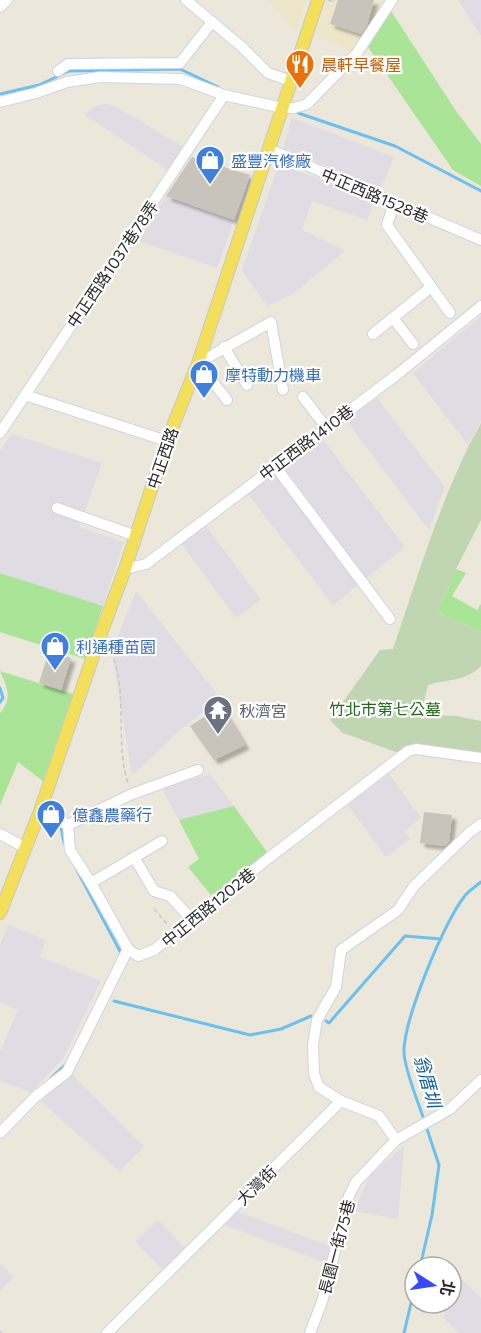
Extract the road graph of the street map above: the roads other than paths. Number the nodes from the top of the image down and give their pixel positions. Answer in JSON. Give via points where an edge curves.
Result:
{"nodes":[{"id":1,"x":7,"y":0,"type":"edge"},
{"id":2,"x":186,"y":0,"type":"edge"},
{"id":3,"x":318,"y":0,"type":"edge"},
{"id":4,"x":392,"y":0,"type":"edge"},
{"id":5,"x":0,"y":7,"type":"edge"},
{"id":6,"x":212,"y":22,"type":"junction"},
{"id":7,"x":58,"y":71,"type":"dead end"},
{"id":8,"x":291,"y":81,"type":"junction"},
{"id":9,"x":224,"y":95,"type":"junction"},
{"id":10,"x":0,"y":102,"type":"edge"},
{"id":11,"x":283,"y":108,"type":"junction"},
{"id":12,"x":269,"y":149,"type":"junction"},
{"id":13,"x":394,"y":203,"type":"junction"},
{"id":14,"x":481,"y":240,"type":"edge"},
{"id":15,"x":431,"y":287,"type":"junction"},
{"id":16,"x":481,"y":306,"type":"edge"},
{"id":17,"x":450,"y":313,"type":"dead end"},
{"id":18,"x":393,"y":318,"type":"junction"},
{"id":19,"x":373,"y":334,"type":"dead end"},
{"id":20,"x":413,"y":344,"type":"dead end"},
{"id":21,"x":224,"y":347,"type":"junction"},
{"id":22,"x":198,"y":363,"type":"junction"},
{"id":23,"x":247,"y":385,"type":"dead end"},
{"id":24,"x":283,"y":390,"type":"dead end"},
{"id":25,"x":26,"y":395,"type":"junction"},
{"id":26,"x":303,"y":397,"type":"dead end"},
{"id":27,"x":227,"y":400,"type":"dead end"},
{"id":28,"x":326,"y":427,"type":"junction"},
{"id":29,"x":0,"y":434,"type":"edge"},
{"id":30,"x":167,"y":441,"type":"junction"},
{"id":31,"x":275,"y":466,"type":"junction"},
{"id":32,"x":57,"y":508,"type":"dead end"},
{"id":33,"x":136,"y":536,"type":"junction"},
{"id":34,"x":125,"y":569,"type":"junction"},
{"id":35,"x":390,"y":620,"type":"dead end"},
{"id":36,"x":481,"y":758,"type":"edge"},
{"id":37,"x":198,"y":770,"type":"dead end"},
{"id":38,"x":40,"y":811,"type":"junction"},
{"id":39,"x":481,"y":824,"type":"edge"},
{"id":40,"x":68,"y":825,"type":"junction"},
{"id":41,"x":0,"y":834,"type":"edge"},
{"id":42,"x":162,"y":841,"type":"dead end"},
{"id":43,"x":26,"y":848,"type":"junction"},
{"id":44,"x":134,"y":857,"type":"junction"},
{"id":45,"x":92,"y":883,"type":"junction"},
{"id":46,"x":0,"y":913,"type":"edge"},
{"id":47,"x":192,"y":920,"type":"junction"},
{"id":48,"x":128,"y":949,"type":"junction"},
{"id":49,"x":481,"y":1080,"type":"edge"},
{"id":50,"x":341,"y":1101,"type":"junction"},
{"id":51,"x":0,"y":1133,"type":"edge"},
{"id":52,"x":396,"y":1140,"type":"junction"},
{"id":53,"x":107,"y":1333,"type":"edge"},
{"id":54,"x":310,"y":1333,"type":"edge"}],
"edges":[{"from":1,"to":5,"type":"street"},
{"from":2,"to":6,"type":"street"},
{"from":3,"to":8,"type":"main road","name":"中正西路"},
{"from":4,"to":11,"type":"street","via":[[357,53],[307,104]]},
{"from":6,"to":7,"type":"street","via":[[180,63],[68,64]]},
{"from":6,"to":8,"type":"street","via":[[268,73]]},
{"from":8,"to":11,"type":"main road","name":"中正西路"},
{"from":9,"to":10,"type":"street","via":[[181,79],[100,77],[67,82]]},
{"from":9,"to":11,"type":"street"},
{"from":9,"to":25,"type":"street","name":"中正西路1037巷78弄"},
{"from":11,"to":12,"type":"main road","name":"中正西路"},
{"from":12,"to":13,"type":"street","name":"中正西路1528巷"},
{"from":12,"to":22,"type":"main road","name":"中正西路"},
{"from":13,"to":14,"type":"street","name":"中正西路1528巷"},
{"from":13,"to":15,"type":"street","via":[[387,225]]},
{"from":15,"to":17,"type":"street"},
{"from":15,"to":18,"type":"street"},
{"from":16,"to":28,"type":"street","name":"中正西路1410巷"},
{"from":18,"to":19,"type":"street"},
{"from":18,"to":20,"type":"street"},
{"from":21,"to":22,"type":"street"},
{"from":21,"to":23,"type":"street"},
{"from":21,"to":24,"type":"street","via":[[271,322]]},
{"from":22,"to":27,"type":"street"},
{"from":22,"to":30,"type":"main road","name":"中正西路"},
{"from":25,"to":29,"type":"street","name":"中正西路1037巷78弄"},
{"from":25,"to":30,"type":"street"},
{"from":26,"to":28,"type":"street"},
{"from":28,"to":31,"type":"street","name":"中正西路1410巷"},
{"from":30,"to":33,"type":"main road","name":"中正西路"},
{"from":31,"to":34,"type":"street","name":"中正西路1410巷","via":[[146,564]]},
{"from":31,"to":35,"type":"street"},
{"from":32,"to":33,"type":"street"},
{"from":33,"to":34,"type":"main road","name":"中正西路"},
{"from":34,"to":38,"type":"main road","name":"中正西路"},
{"from":36,"to":47,"type":"street","name":"中正西路1202巷","via":[[408,751]]},
{"from":37,"to":40,"type":"street","via":[[132,794]]},
{"from":38,"to":40,"type":"street"},
{"from":38,"to":43,"type":"main road","name":"中正西路"},
{"from":39,"to":50,"type":"street","via":[[414,886],[398,910],[341,950],[336,987],[317,1020],[313,1045],[314,1074],[319,1087]]},
{"from":40,"to":45,"type":"street","via":[[70,850]]},
{"from":41,"to":43,"type":"street"},
{"from":42,"to":44,"type":"street"},
{"from":43,"to":46,"type":"main road","name":"中正西路"},
{"from":44,"to":45,"type":"street"},
{"from":44,"to":47,"type":"street","via":[[154,891],[170,896]]},
{"from":45,"to":48,"type":"street"},
{"from":47,"to":48,"type":"street","name":"中正西路1202巷","via":[[154,950],[138,956]]},
{"from":48,"to":51,"type":"street","via":[[66,1072]]},
{"from":49,"to":52,"type":"street","via":[[465,1097]]},
{"from":50,"to":52,"type":"street","via":[[379,1116]]},
{"from":50,"to":53,"type":"street","name":"大灣街"},
{"from":52,"to":54,"type":"street","name":"長園一街75巷","via":[[356,1182],[349,1196]]}]}
